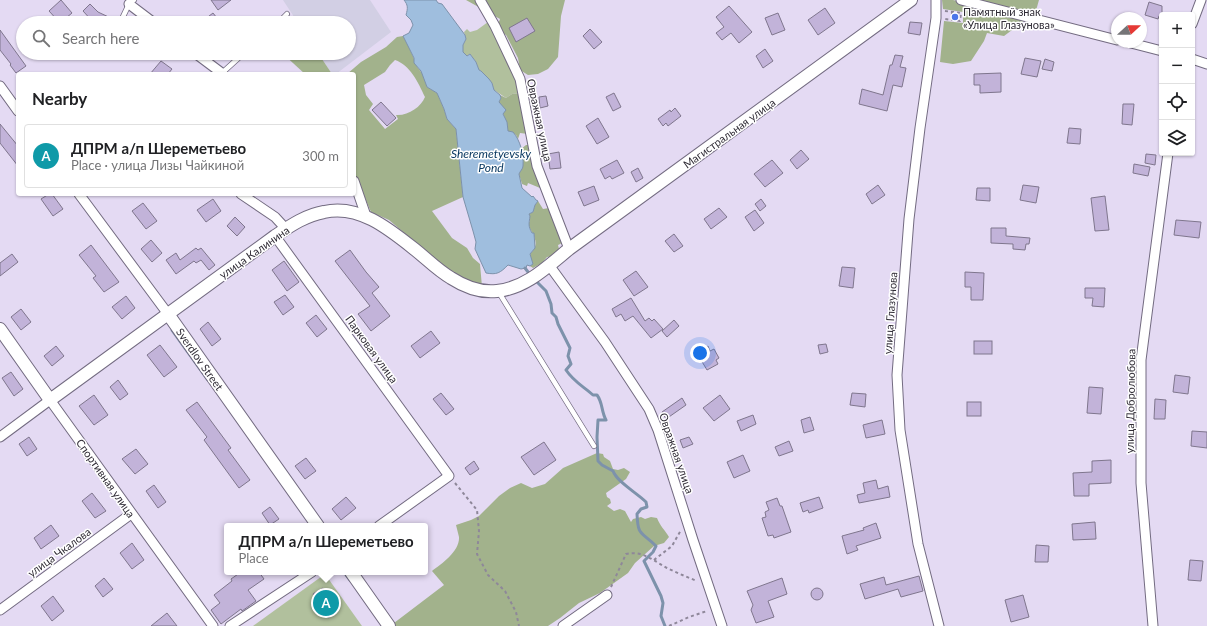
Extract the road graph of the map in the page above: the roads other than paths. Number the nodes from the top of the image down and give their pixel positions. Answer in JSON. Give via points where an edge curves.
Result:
{"nodes":[{"id":1,"x":480,"y":0,"type":"edge"},
{"id":2,"x":911,"y":0,"type":"edge"},
{"id":3,"x":936,"y":0,"type":"edge"},
{"id":4,"x":961,"y":0,"type":"edge"},
{"id":5,"x":1202,"y":0,"type":"edge"},
{"id":6,"x":131,"y":2,"type":"edge"},
{"id":7,"x":124,"y":16,"type":"edge"},
{"id":8,"x":146,"y":16,"type":"edge"},
{"id":9,"x":1195,"y":17,"type":"edge"},
{"id":10,"x":1111,"y":38,"type":"edge"},
{"id":11,"x":1147,"y":47,"type":"edge"},
{"id":12,"x":1159,"y":50,"type":"edge"},
{"id":13,"x":204,"y":60,"type":"edge"},
{"id":14,"x":237,"y":60,"type":"edge"},
{"id":15,"x":1195,"y":60,"type":"edge"},
{"id":16,"x":1207,"y":64,"type":"edge"},
{"id":17,"x":220,"y":72,"type":"edge"},
{"id":18,"x":225,"y":72,"type":"edge"},
{"id":19,"x":0,"y":86,"type":"edge"},
{"id":20,"x":16,"y":108,"type":"edge"},
{"id":21,"x":1168,"y":156,"type":"edge"},
{"id":22,"x":356,"y":187,"type":"edge"},
{"id":23,"x":80,"y":196,"type":"edge"},
{"id":24,"x":244,"y":196,"type":"edge"},
{"id":25,"x":366,"y":216,"type":"junction"},
{"id":26,"x":286,"y":229,"type":"junction"},
{"id":27,"x":275,"y":236,"type":"junction"},
{"id":28,"x":569,"y":249,"type":"junction"},
{"id":29,"x":549,"y":266,"type":"junction"},
{"id":30,"x":498,"y":291,"type":"junction"},
{"id":31,"x":168,"y":314,"type":"junction"},
{"id":32,"x":0,"y":330,"type":"edge"},
{"id":33,"x":50,"y":400,"type":"junction"},
{"id":34,"x":0,"y":437,"type":"edge"},
{"id":35,"x":594,"y":446,"type":"dead end"},
{"id":36,"x":131,"y":514,"type":"junction"},
{"id":37,"x":316,"y":523,"type":"edge"},
{"id":38,"x":383,"y":523,"type":"edge"},
{"id":39,"x":307,"y":575,"type":"edge"},
{"id":40,"x":353,"y":575,"type":"edge"},
{"id":41,"x":607,"y":595,"type":"road end"},
{"id":42,"x":0,"y":610,"type":"edge"},
{"id":43,"x":213,"y":626,"type":"edge"},
{"id":44,"x":230,"y":626,"type":"edge"},
{"id":45,"x":389,"y":626,"type":"edge"},
{"id":46,"x":564,"y":626,"type":"edge"},
{"id":47,"x":722,"y":626,"type":"edge"},
{"id":48,"x":939,"y":626,"type":"edge"},
{"id":49,"x":1153,"y":626,"type":"edge"}],
"edges":[{"from":1,"to":28,"type":"street","name":"Овражная улица","via":[[520,79],[537,166]]},
{"from":2,"to":28,"type":"street","name":"Магистральная улица"},
{"from":3,"to":48,"type":"street","name":"улица Глазунова","via":[[909,219],[897,375],[900,430],[918,544]]},
{"from":4,"to":10,"type":"street"},
{"from":5,"to":9,"type":"street"},
{"from":6,"to":7,"type":"lane"},
{"from":6,"to":8,"type":"street"},
{"from":11,"to":12,"type":"street"},
{"from":13,"to":17,"type":"street"},
{"from":14,"to":18,"type":"lane"},
{"from":15,"to":16,"type":"street"},
{"from":19,"to":20,"type":"street"},
{"from":21,"to":49,"type":"street","name":"улица Добролюбова","via":[[1141,360],[1141,483]]},
{"from":22,"to":25,"type":"street"},
{"from":23,"to":31,"type":"street","name":"Sverdlov Street"},
{"from":24,"to":26,"type":"street","via":[[275,217]]},
{"from":25,"to":26,"type":"street","name":"улица Калинина","via":[[334,210],[312,215]]},
{"from":25,"to":30,"type":"street","name":"улица Калинина","via":[[398,236],[441,272],[463,286],[482,292]]},
{"from":26,"to":27,"type":"street","name":"улица Калинина"},
{"from":27,"to":31,"type":"street","name":"улица Калинина"},
{"from":27,"to":38,"type":"street","name":"Парковая улица","via":[[449,476]]},
{"from":28,"to":29,"type":"street","name":"Магистральная улица"},
{"from":29,"to":30,"type":"street","name":"улица Калинина","via":[[533,279]]},
{"from":29,"to":47,"type":"street","name":"Овражная улица","via":[[605,342],[649,409]]},
{"from":30,"to":35,"type":"lane"},
{"from":31,"to":33,"type":"street","name":"улица Калинина"},
{"from":31,"to":37,"type":"street","name":"Sverdlov Street"},
{"from":32,"to":33,"type":"street","name":"Спортивная улица"},
{"from":33,"to":34,"type":"street","name":"улица Калинина"},
{"from":33,"to":36,"type":"street","name":"Спортивная улица"},
{"from":36,"to":42,"type":"street","name":"улица Чкалова"},
{"from":36,"to":43,"type":"street","name":"Спортивная улица"},
{"from":39,"to":44,"type":"street"},
{"from":40,"to":45,"type":"street"},
{"from":41,"to":46,"type":"street"}]}
